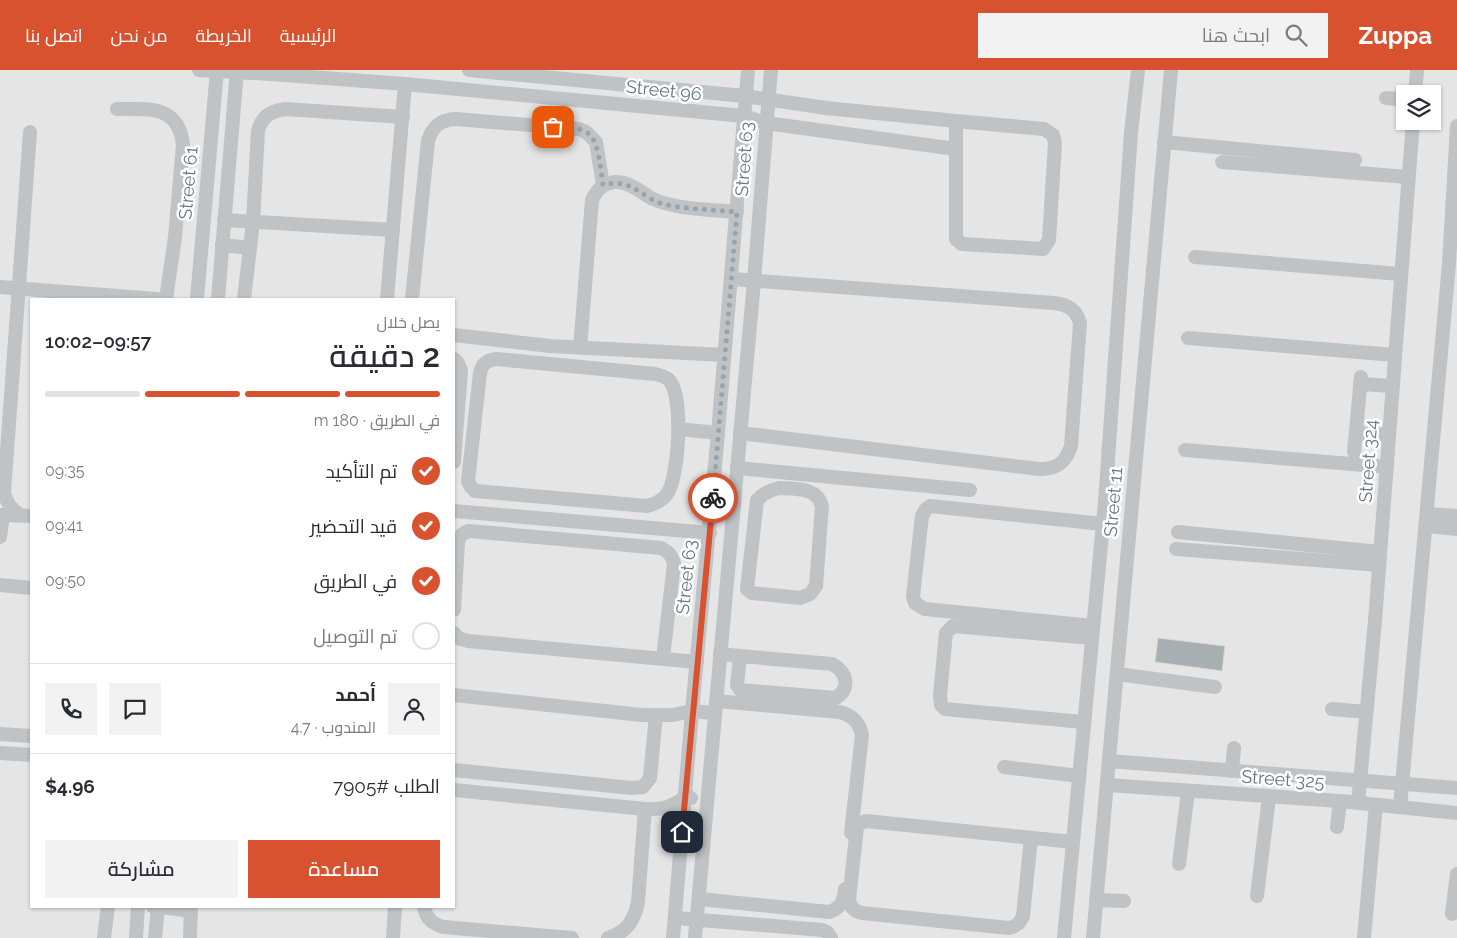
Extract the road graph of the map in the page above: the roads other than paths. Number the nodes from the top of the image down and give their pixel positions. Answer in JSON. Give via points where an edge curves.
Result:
{"nodes":[{"id":1,"x":199,"y":70,"type":"edge"},
{"id":2,"x":469,"y":70,"type":"edge"},
{"id":3,"x":748,"y":70,"type":"edge"},
{"id":4,"x":771,"y":70,"type":"edge"},
{"id":5,"x":1138,"y":70,"type":"edge"},
{"id":6,"x":1171,"y":70,"type":"edge"},
{"id":7,"x":1417,"y":70,"type":"edge"},
{"id":8,"x":216,"y":71,"type":"edge"},
{"id":9,"x":236,"y":71,"type":"edge"},
{"id":10,"x":598,"y":76,"type":"edge"},
{"id":11,"x":405,"y":84,"type":"junction"},
{"id":12,"x":1416,"y":85,"type":"edge"},
{"id":13,"x":745,"y":96,"type":"junction"},
{"id":14,"x":1386,"y":98,"type":"dead end"},
{"id":15,"x":1396,"y":99,"type":"edge"},
{"id":16,"x":768,"y":100,"type":"junction"},
{"id":17,"x":826,"y":108,"type":"junction"},
{"id":18,"x":117,"y":109,"type":"dead end"},
{"id":19,"x":744,"y":116,"type":"junction"},
{"id":20,"x":403,"y":117,"type":"junction"},
{"id":21,"x":956,"y":121,"type":"junction"},
{"id":22,"x":766,"y":124,"type":"junction"},
{"id":23,"x":1457,"y":126,"type":"edge"},
{"id":24,"x":1412,"y":130,"type":"edge"},
{"id":25,"x":824,"y":131,"type":"junction"},
{"id":26,"x":30,"y":132,"type":"dead end"},
{"id":27,"x":1164,"y":142,"type":"junction"},
{"id":28,"x":956,"y":149,"type":"junction"},
{"id":29,"x":1354,"y":160,"type":"dead end"},
{"id":30,"x":1222,"y":162,"type":"dead end"},
{"id":31,"x":1408,"y":177,"type":"junction"},
{"id":32,"x":603,"y":185,"type":"junction"},
{"id":33,"x":737,"y":212,"type":"junction"},
{"id":34,"x":224,"y":220,"type":"junction"},
{"id":35,"x":253,"y":222,"type":"junction"},
{"id":36,"x":393,"y":230,"type":"junction"},
{"id":37,"x":222,"y":245,"type":"junction"},
{"id":38,"x":250,"y":248,"type":"junction"},
{"id":39,"x":1195,"y":256,"type":"dead end"},
{"id":40,"x":1400,"y":274,"type":"junction"},
{"id":41,"x":732,"y":279,"type":"junction"},
{"id":42,"x":754,"y":281,"type":"junction"},
{"id":43,"x":0,"y":287,"type":"edge"},
{"id":44,"x":19,"y":288,"type":"junction"},
{"id":45,"x":197,"y":294,"type":"edge"},
{"id":46,"x":218,"y":295,"type":"edge"},
{"id":47,"x":144,"y":298,"type":"edge"},
{"id":48,"x":166,"y":298,"type":"edge"},
{"id":49,"x":244,"y":298,"type":"edge"},
{"id":50,"x":387,"y":298,"type":"edge"},
{"id":51,"x":412,"y":298,"type":"edge"},
{"id":52,"x":455,"y":335,"type":"edge"},
{"id":53,"x":1188,"y":338,"type":"dead end"},
{"id":54,"x":580,"y":348,"type":"junction"},
{"id":55,"x":724,"y":355,"type":"junction"},
{"id":56,"x":1395,"y":355,"type":"junction"},
{"id":57,"x":455,"y":360,"type":"edge"},
{"id":58,"x":1392,"y":386,"type":"junction"},
{"id":59,"x":721,"y":390,"type":"junction"},
{"id":60,"x":743,"y":393,"type":"junction"},
{"id":61,"x":679,"y":429,"type":"junction"},
{"id":62,"x":718,"y":433,"type":"junction"},
{"id":63,"x":740,"y":433,"type":"junction"},
{"id":64,"x":1356,"y":433,"type":"junction"},
{"id":65,"x":1389,"y":436,"type":"junction"},
{"id":66,"x":455,"y":449,"type":"edge"},
{"id":67,"x":1186,"y":450,"type":"dead end"},
{"id":68,"x":1354,"y":452,"type":"dead end"},
{"id":69,"x":1387,"y":467,"type":"junction"},
{"id":70,"x":737,"y":468,"type":"junction"},
{"id":71,"x":970,"y":490,"type":"dead end"},
{"id":72,"x":734,"y":497,"type":"junction"},
{"id":73,"x":758,"y":500,"type":"junction"},
{"id":74,"x":455,"y":510,"type":"edge"},
{"id":75,"x":1,"y":515,"type":"edge"},
{"id":76,"x":25,"y":516,"type":"edge"},
{"id":77,"x":1457,"y":516,"type":"edge"},
{"id":78,"x":1427,"y":520,"type":"junction"},
{"id":79,"x":1103,"y":524,"type":"junction"},
{"id":80,"x":1457,"y":529,"type":"edge"},
{"id":81,"x":1178,"y":532,"type":"dead end"},
{"id":82,"x":710,"y":533,"type":"junction"},
{"id":83,"x":0,"y":537,"type":"edge"},
{"id":84,"x":1176,"y":549,"type":"dead end"},
{"id":85,"x":1380,"y":558,"type":"junction"},
{"id":86,"x":0,"y":585,"type":"edge"},
{"id":87,"x":747,"y":586,"type":"junction"},
{"id":88,"x":30,"y":588,"type":"edge"},
{"id":89,"x":704,"y":588,"type":"junction"},
{"id":90,"x":726,"y":588,"type":"junction"},
{"id":91,"x":455,"y":593,"type":"edge"},
{"id":92,"x":1092,"y":632,"type":"junction"},
{"id":93,"x":455,"y":634,"type":"edge"},
{"id":94,"x":720,"y":654,"type":"junction"},
{"id":95,"x":740,"y":656,"type":"junction"},
{"id":96,"x":663,"y":658,"type":"junction"},
{"id":97,"x":697,"y":662,"type":"junction"},
{"id":98,"x":1117,"y":674,"type":"junction"},
{"id":99,"x":1215,"y":687,"type":"dead end"},
{"id":100,"x":455,"y":695,"type":"edge"},
{"id":101,"x":715,"y":707,"type":"junction"},
{"id":102,"x":1332,"y":709,"type":"dead end"},
{"id":103,"x":692,"y":711,"type":"junction"},
{"id":104,"x":1366,"y":712,"type":"junction"},
{"id":105,"x":656,"y":715,"type":"junction"},
{"id":106,"x":1083,"y":722,"type":"junction"},
{"id":107,"x":0,"y":734,"type":"edge"},
{"id":108,"x":30,"y":736,"type":"edge"},
{"id":109,"x":1234,"y":748,"type":"dead end"},
{"id":110,"x":0,"y":753,"type":"edge"},
{"id":111,"x":30,"y":755,"type":"edge"},
{"id":112,"x":1109,"y":761,"type":"junction"},
{"id":113,"x":1004,"y":767,"type":"dead end"},
{"id":114,"x":455,"y":770,"type":"edge"},
{"id":115,"x":1232,"y":771,"type":"junction"},
{"id":116,"x":1079,"y":776,"type":"junction"},
{"id":117,"x":1360,"y":780,"type":"junction"},
{"id":118,"x":1402,"y":784,"type":"junction"},
{"id":119,"x":1107,"y":785,"type":"junction"},
{"id":120,"x":1457,"y":788,"type":"edge"},
{"id":121,"x":455,"y":790,"type":"edge"},
{"id":122,"x":1188,"y":791,"type":"junction"},
{"id":123,"x":685,"y":797,"type":"junction"},
{"id":124,"x":1274,"y":797,"type":"junction"},
{"id":125,"x":707,"y":798,"type":"junction"},
{"id":126,"x":1340,"y":802,"type":"junction"},
{"id":127,"x":1358,"y":803,"type":"junction"},
{"id":128,"x":1376,"y":805,"type":"junction"},
{"id":129,"x":1400,"y":807,"type":"junction"},
{"id":130,"x":645,"y":809,"type":"junction"},
{"id":131,"x":1457,"y":812,"type":"edge"},
{"id":132,"x":1337,"y":827,"type":"dead end"},
{"id":133,"x":1275,"y":828,"type":"dead end"},
{"id":134,"x":1031,"y":838,"type":"junction"},
{"id":135,"x":1073,"y":842,"type":"junction"},
{"id":136,"x":1179,"y":864,"type":"dead end"},
{"id":137,"x":1457,"y":874,"type":"edge"},
{"id":138,"x":1257,"y":896,"type":"dead end"},
{"id":139,"x":699,"y":900,"type":"junction"},
{"id":140,"x":1096,"y":900,"type":"junction"},
{"id":141,"x":1124,"y":901,"type":"dead end"},
{"id":142,"x":108,"y":908,"type":"edge"},
{"id":143,"x":138,"y":908,"type":"edge"},
{"id":144,"x":158,"y":908,"type":"edge"},
{"id":145,"x":191,"y":908,"type":"edge"},
{"id":146,"x":395,"y":908,"type":"edge"},
{"id":147,"x":425,"y":908,"type":"edge"},
{"id":148,"x":1452,"y":914,"type":"dead end"},
{"id":149,"x":676,"y":918,"type":"junction"},
{"id":150,"x":697,"y":920,"type":"junction"},
{"id":151,"x":104,"y":938,"type":"edge"},
{"id":152,"x":136,"y":938,"type":"edge"},
{"id":153,"x":155,"y":938,"type":"edge"},
{"id":154,"x":190,"y":938,"type":"edge"},
{"id":155,"x":393,"y":938,"type":"edge"},
{"id":156,"x":572,"y":938,"type":"edge"},
{"id":157,"x":608,"y":938,"type":"edge"},
{"id":158,"x":673,"y":938,"type":"edge"},
{"id":159,"x":695,"y":938,"type":"edge"},
{"id":160,"x":832,"y":938,"type":"edge"},
{"id":161,"x":1064,"y":938,"type":"edge"},
{"id":162,"x":1093,"y":938,"type":"edge"},
{"id":163,"x":1364,"y":938,"type":"edge"}],
"edges":[{"from":1,"to":8,"type":"street","name":"Street 96"},
{"from":2,"to":10,"type":"street","name":"Street 96"},
{"from":3,"to":13,"type":"street","name":"Street 63"},
{"from":4,"to":16,"type":"street","name":"Street 63"},
{"from":5,"to":79,"type":"street","name":"Street 11"},
{"from":6,"to":27,"type":"street","name":"Street 11"},
{"from":7,"to":12,"type":"street"},
{"from":8,"to":9,"type":"street","name":"Street 96"},
{"from":8,"to":45,"type":"street","name":"Street 61"},
{"from":9,"to":11,"type":"street","name":"Street 96"},
{"from":9,"to":34,"type":"street"},
{"from":10,"to":13,"type":"street","name":"Street 96"},
{"from":11,"to":19,"type":"street","name":"Street 96"},
{"from":11,"to":20,"type":"street"},
{"from":13,"to":16,"type":"street","name":"Street 96"},
{"from":13,"to":19,"type":"street","name":"Street 63"},
{"from":14,"to":15,"type":"street"},
{"from":16,"to":17,"type":"street","name":"Street 96"},
{"from":16,"to":22,"type":"street","name":"Street 63"},
{"from":17,"to":21,"type":"street","name":"Street 96"},
{"from":17,"to":25,"type":"street"},
{"from":18,"to":48,"type":"street","via":[[158,110],[177,123],[182,134],[175,237]]},
{"from":19,"to":22,"type":"street","name":"Street 96"},
{"from":19,"to":33,"type":"street","name":"Street 63"},
{"from":20,"to":35,"type":"street","via":[[285,109],[264,117],[258,131]]},
{"from":20,"to":36,"type":"street"},
{"from":21,"to":28,"type":"street"},
{"from":21,"to":28,"type":"street","name":"Street 96","via":[[1044,130],[1053,135],[1049,240],[1046,246],[1040,250],[957,241]]},
{"from":22,"to":25,"type":"street","name":"Street 96"},
{"from":22,"to":42,"type":"street","name":"Street 63"},
{"from":23,"to":78,"type":"street","via":[[1449,264]]},
{"from":24,"to":31,"type":"street","name":"Street 324"},
{"from":25,"to":28,"type":"street","name":"Street 96"},
{"from":26,"to":44,"type":"street"},
{"from":27,"to":29,"type":"street"},
{"from":27,"to":98,"type":"street","name":"Street 11"},
{"from":30,"to":31,"type":"street"},
{"from":31,"to":40,"type":"street","name":"Street 324"},
{"from":32,"to":33,"type":"street","via":[[627,184],[666,205]]},
{"from":32,"to":51,"type":"street","via":[[596,142],[579,129],[455,119],[440,122],[428,141]]},
{"from":32,"to":54,"type":"street","via":[[592,200]]},
{"from":33,"to":41,"type":"street","name":"Street 63"},
{"from":34,"to":35,"type":"street"},
{"from":34,"to":37,"type":"street"},
{"from":35,"to":36,"type":"street"},
{"from":35,"to":38,"type":"street"},
{"from":36,"to":50,"type":"street"},
{"from":37,"to":38,"type":"street"},
{"from":37,"to":46,"type":"street"},
{"from":38,"to":49,"type":"street"},
{"from":39,"to":40,"type":"street"},
{"from":40,"to":56,"type":"street","name":"Street 324"},
{"from":41,"to":42,"type":"street"},
{"from":41,"to":55,"type":"street","name":"Street 63"},
{"from":42,"to":60,"type":"street","name":"Street 63"},
{"from":42,"to":63,"type":"street","via":[[1054,303],[1069,307],[1080,323],[1071,446],[1064,462],[1048,470]]},
{"from":43,"to":44,"type":"street"},
{"from":44,"to":47,"type":"street"},
{"from":44,"to":76,"type":"street","via":[[4,493],[12,510]]},
{"from":45,"to":46,"type":"street"},
{"from":52,"to":54,"type":"street"},
{"from":53,"to":56,"type":"street"},
{"from":54,"to":55,"type":"street"},
{"from":55,"to":59,"type":"street","name":"Street 63"},
{"from":56,"to":58,"type":"street","name":"Street 324"},
{"from":57,"to":66,"type":"street","via":[[461,371]]},
{"from":58,"to":64,"type":"street","via":[[1360,380]]},
{"from":58,"to":65,"type":"street","name":"Street 324"},
{"from":59,"to":60,"type":"street"},
{"from":59,"to":62,"type":"street","name":"Street 63"},
{"from":60,"to":63,"type":"street","name":"Street 63"},
{"from":61,"to":61,"type":"street","via":[[675,392],[663,376],[490,360],[485,362],[480,373],[468,480],[471,487],[482,492],[647,506],[661,500],[670,488]]},
{"from":61,"to":62,"type":"street"},
{"from":62,"to":82,"type":"street","name":"Street 63"},
{"from":63,"to":70,"type":"street","name":"Street 63"},
{"from":64,"to":65,"type":"street"},
{"from":64,"to":68,"type":"street"},
{"from":65,"to":69,"type":"street","name":"Street 324"},
{"from":67,"to":69,"type":"street"},
{"from":69,"to":85,"type":"street","name":"Street 324"},
{"from":70,"to":71,"type":"street"},
{"from":70,"to":72,"type":"street","name":"Street 63"},
{"from":72,"to":73,"type":"street"},
{"from":72,"to":90,"type":"street","name":"Street 63"},
{"from":73,"to":87,"type":"street"},
{"from":73,"to":87,"type":"street","via":[[763,494],[779,488],[810,491],[820,499],[822,513],[816,586],[810,594],[800,598],[752,594]]},
{"from":74,"to":82,"type":"street"},
{"from":75,"to":76,"type":"street"},
{"from":75,"to":83,"type":"street"},
{"from":77,"to":78,"type":"street"},
{"from":78,"to":80,"type":"street"},
{"from":78,"to":118,"type":"street"},
{"from":79,"to":92,"type":"street","name":"Street 11"},
{"from":79,"to":92,"type":"street","via":[[930,506],[922,516],[913,596],[915,603],[925,609]]},
{"from":81,"to":85,"type":"street"},
{"from":82,"to":89,"type":"street","name":"Street 63"},
{"from":84,"to":85,"type":"street"},
{"from":85,"to":104,"type":"street","name":"Street 324"},
{"from":86,"to":88,"type":"street"},
{"from":87,"to":90,"type":"street"},
{"from":89,"to":90,"type":"street"},
{"from":89,"to":97,"type":"street","name":"Street 63"},
{"from":90,"to":94,"type":"street","name":"Street 63"},
{"from":91,"to":96,"type":"street","via":[[459,537],[469,531],[661,548],[668,551],[674,564]]},
{"from":92,"to":106,"type":"street","name":"Street 11"},
{"from":92,"to":106,"type":"street","via":[[953,626],[946,633],[940,695],[945,709]]},
{"from":93,"to":96,"type":"street","via":[[462,640]]},
{"from":94,"to":95,"type":"street"},
{"from":94,"to":101,"type":"street","name":"Street 63"},
{"from":95,"to":95,"type":"street","via":[[832,664],[844,673],[845,688],[836,698],[740,690],[737,685]]},
{"from":96,"to":97,"type":"street"},
{"from":97,"to":103,"type":"street","name":"Street 63"},
{"from":98,"to":99,"type":"street"},
{"from":98,"to":112,"type":"street","name":"Street 11"},
{"from":100,"to":105,"type":"street"},
{"from":101,"to":103,"type":"street"},
{"from":101,"to":125,"type":"street","name":"Street 63"},
{"from":101,"to":139,"type":"street","via":[[840,712],[855,719],[862,735],[845,895],[840,906],[829,912]]},
{"from":102,"to":104,"type":"street"},
{"from":103,"to":105,"type":"street"},
{"from":103,"to":123,"type":"street","name":"Street 63"},
{"from":104,"to":117,"type":"street","name":"Street 324"},
{"from":105,"to":114,"type":"street","via":[[650,778],[643,787]]},
{"from":106,"to":116,"type":"street","name":"Street 11"},
{"from":107,"to":108,"type":"street"},
{"from":109,"to":115,"type":"street"},
{"from":110,"to":111,"type":"street"},
{"from":112,"to":115,"type":"street","name":"Street 325"},
{"from":112,"to":119,"type":"street","name":"Street 11"},
{"from":113,"to":116,"type":"street"},
{"from":115,"to":117,"type":"street","name":"Street 325"},
{"from":116,"to":135,"type":"street","name":"Street 11"},
{"from":117,"to":118,"type":"street","name":"Street 325"},
{"from":117,"to":127,"type":"street","name":"Street 324"},
{"from":118,"to":120,"type":"street","name":"Street 325"},
{"from":118,"to":129,"type":"street"},
{"from":119,"to":122,"type":"street","name":"Street 325"},
{"from":119,"to":140,"type":"street","name":"Street 11"},
{"from":121,"to":130,"type":"street"},
{"from":122,"to":124,"type":"street","name":"Street 325"},
{"from":122,"to":136,"type":"street"},
{"from":123,"to":125,"type":"street"},
{"from":123,"to":130,"type":"street","via":[[667,808]]},
{"from":123,"to":149,"type":"street","name":"Street 63"},
{"from":124,"to":126,"type":"street","name":"Street 325"},
{"from":124,"to":133,"type":"street"},
{"from":124,"to":138,"type":"street"},
{"from":125,"to":139,"type":"street","name":"Street 63"},
{"from":126,"to":127,"type":"street","name":"Street 325"},
{"from":126,"to":132,"type":"street"},
{"from":127,"to":128,"type":"street","name":"Street 325"},
{"from":128,"to":129,"type":"street","name":"Street 325"},
{"from":128,"to":163,"type":"street"},
{"from":129,"to":131,"type":"street","name":"Street 325"},
{"from":130,"to":157,"type":"street","via":[[636,913],[622,931]]},
{"from":134,"to":134,"type":"street","via":[[872,821],[860,823],[856,833],[851,907],[862,913],[1009,928],[1016,926],[1023,916]]},
{"from":134,"to":135,"type":"street"},
{"from":135,"to":161,"type":"street","name":"Street 11"},
{"from":137,"to":148,"type":"street"},
{"from":139,"to":150,"type":"street","name":"Street 63"},
{"from":140,"to":141,"type":"street"},
{"from":140,"to":162,"type":"street","name":"Street 11"},
{"from":142,"to":151,"type":"street"},
{"from":143,"to":152,"type":"street"},
{"from":144,"to":153,"type":"street"},
{"from":145,"to":154,"type":"street"},
{"from":146,"to":155,"type":"street"},
{"from":147,"to":156,"type":"street","via":[[428,918],[444,927]]},
{"from":149,"to":150,"type":"street"},
{"from":149,"to":158,"type":"street","name":"Street 63"},
{"from":150,"to":159,"type":"street","name":"Street 63"},
{"from":150,"to":160,"type":"street","via":[[822,930]]}]}
